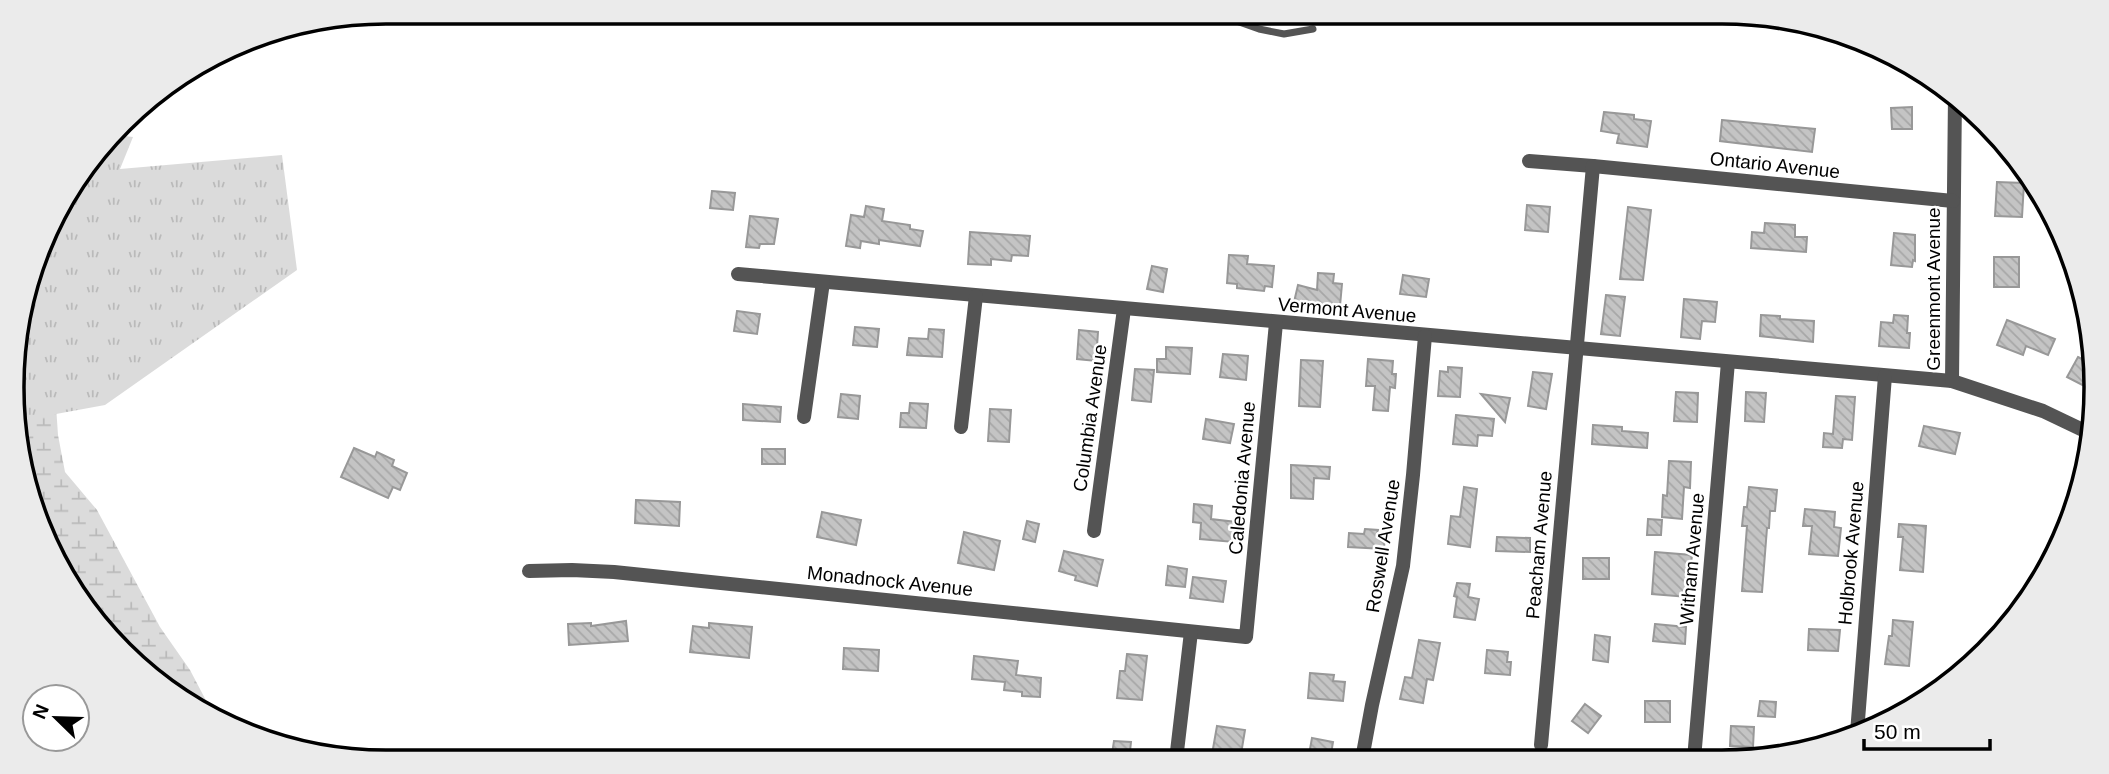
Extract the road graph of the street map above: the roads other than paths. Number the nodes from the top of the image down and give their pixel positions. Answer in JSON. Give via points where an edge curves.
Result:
{"nodes":[{"id":1,"x":1247,"y":25,"type":"edge"},
{"id":2,"x":1312,"y":29,"type":"dead end"},
{"id":3,"x":1955,"y":109,"type":"edge"},
{"id":4,"x":1529,"y":161,"type":"dead end"},
{"id":5,"x":1592,"y":166,"type":"junction"},
{"id":6,"x":1953,"y":201,"type":"junction"},
{"id":7,"x":738,"y":275,"type":"dead end"},
{"id":8,"x":823,"y":282,"type":"junction"},
{"id":9,"x":976,"y":296,"type":"junction"},
{"id":10,"x":1124,"y":309,"type":"junction"},
{"id":11,"x":1276,"y":323,"type":"junction"},
{"id":12,"x":1425,"y":335,"type":"junction"},
{"id":13,"x":1576,"y":349,"type":"junction"},
{"id":14,"x":1728,"y":362,"type":"junction"},
{"id":15,"x":1885,"y":376,"type":"junction"},
{"id":16,"x":1952,"y":381,"type":"junction"},
{"id":17,"x":804,"y":417,"type":"dead end"},
{"id":18,"x":961,"y":427,"type":"dead end"},
{"id":19,"x":2082,"y":429,"type":"edge"},
{"id":20,"x":1094,"y":531,"type":"dead end"},
{"id":21,"x":529,"y":571,"type":"dead end"},
{"id":22,"x":1191,"y":632,"type":"junction"},
{"id":23,"x":1246,"y":637,"type":"joint"},
{"id":24,"x":1858,"y":723,"type":"edge"},
{"id":25,"x":1541,"y":745,"type":"dead end"},
{"id":26,"x":1177,"y":749,"type":"edge"},
{"id":27,"x":1364,"y":749,"type":"edge"},
{"id":28,"x":1695,"y":749,"type":"edge"}],
"edges":[{"from":1,"to":2,"type":"lane","via":[[1284,34]]},
{"from":3,"to":6,"type":"street","name":"Greenmont Avenue"},
{"from":4,"to":5,"type":"street","name":"Ontario Avenue"},
{"from":5,"to":6,"type":"street","name":"Ontario Avenue"},
{"from":5,"to":13,"type":"street"},
{"from":6,"to":16,"type":"street","name":"Greenmont Avenue"},
{"from":7,"to":8,"type":"street","name":"Vermont Avenue"},
{"from":8,"to":9,"type":"street","name":"Vermont Avenue"},
{"from":8,"to":17,"type":"street"},
{"from":9,"to":10,"type":"street","name":"Vermont Avenue"},
{"from":9,"to":18,"type":"street"},
{"from":10,"to":11,"type":"street","name":"Vermont Avenue"},
{"from":10,"to":20,"type":"street","name":"Columbia Avenue"},
{"from":11,"to":12,"type":"street","name":"Vermont Avenue"},
{"from":11,"to":23,"type":"street","name":"Caledonia Avenue"},
{"from":12,"to":13,"type":"street","name":"Vermont Avenue"},
{"from":12,"to":27,"type":"street","name":"Roswell Avenue","via":[[1403,566]]},
{"from":13,"to":14,"type":"street","name":"Vermont Avenue"},
{"from":13,"to":25,"type":"street","name":"Peacham Avenue"},
{"from":14,"to":15,"type":"street","name":"Vermont Avenue"},
{"from":14,"to":28,"type":"street","name":"Witham Avenue"},
{"from":15,"to":16,"type":"street","name":"Vermont Avenue"},
{"from":15,"to":24,"type":"street","name":"Holbrook Avenue"},
{"from":16,"to":19,"type":"street","name":"Greenmont Avenue"},
{"from":21,"to":22,"type":"street","name":"Monadnock Avenue","via":[[614,572]]},
{"from":22,"to":23,"type":"street","name":"Monadnock Avenue"},
{"from":22,"to":26,"type":"street"}]}
